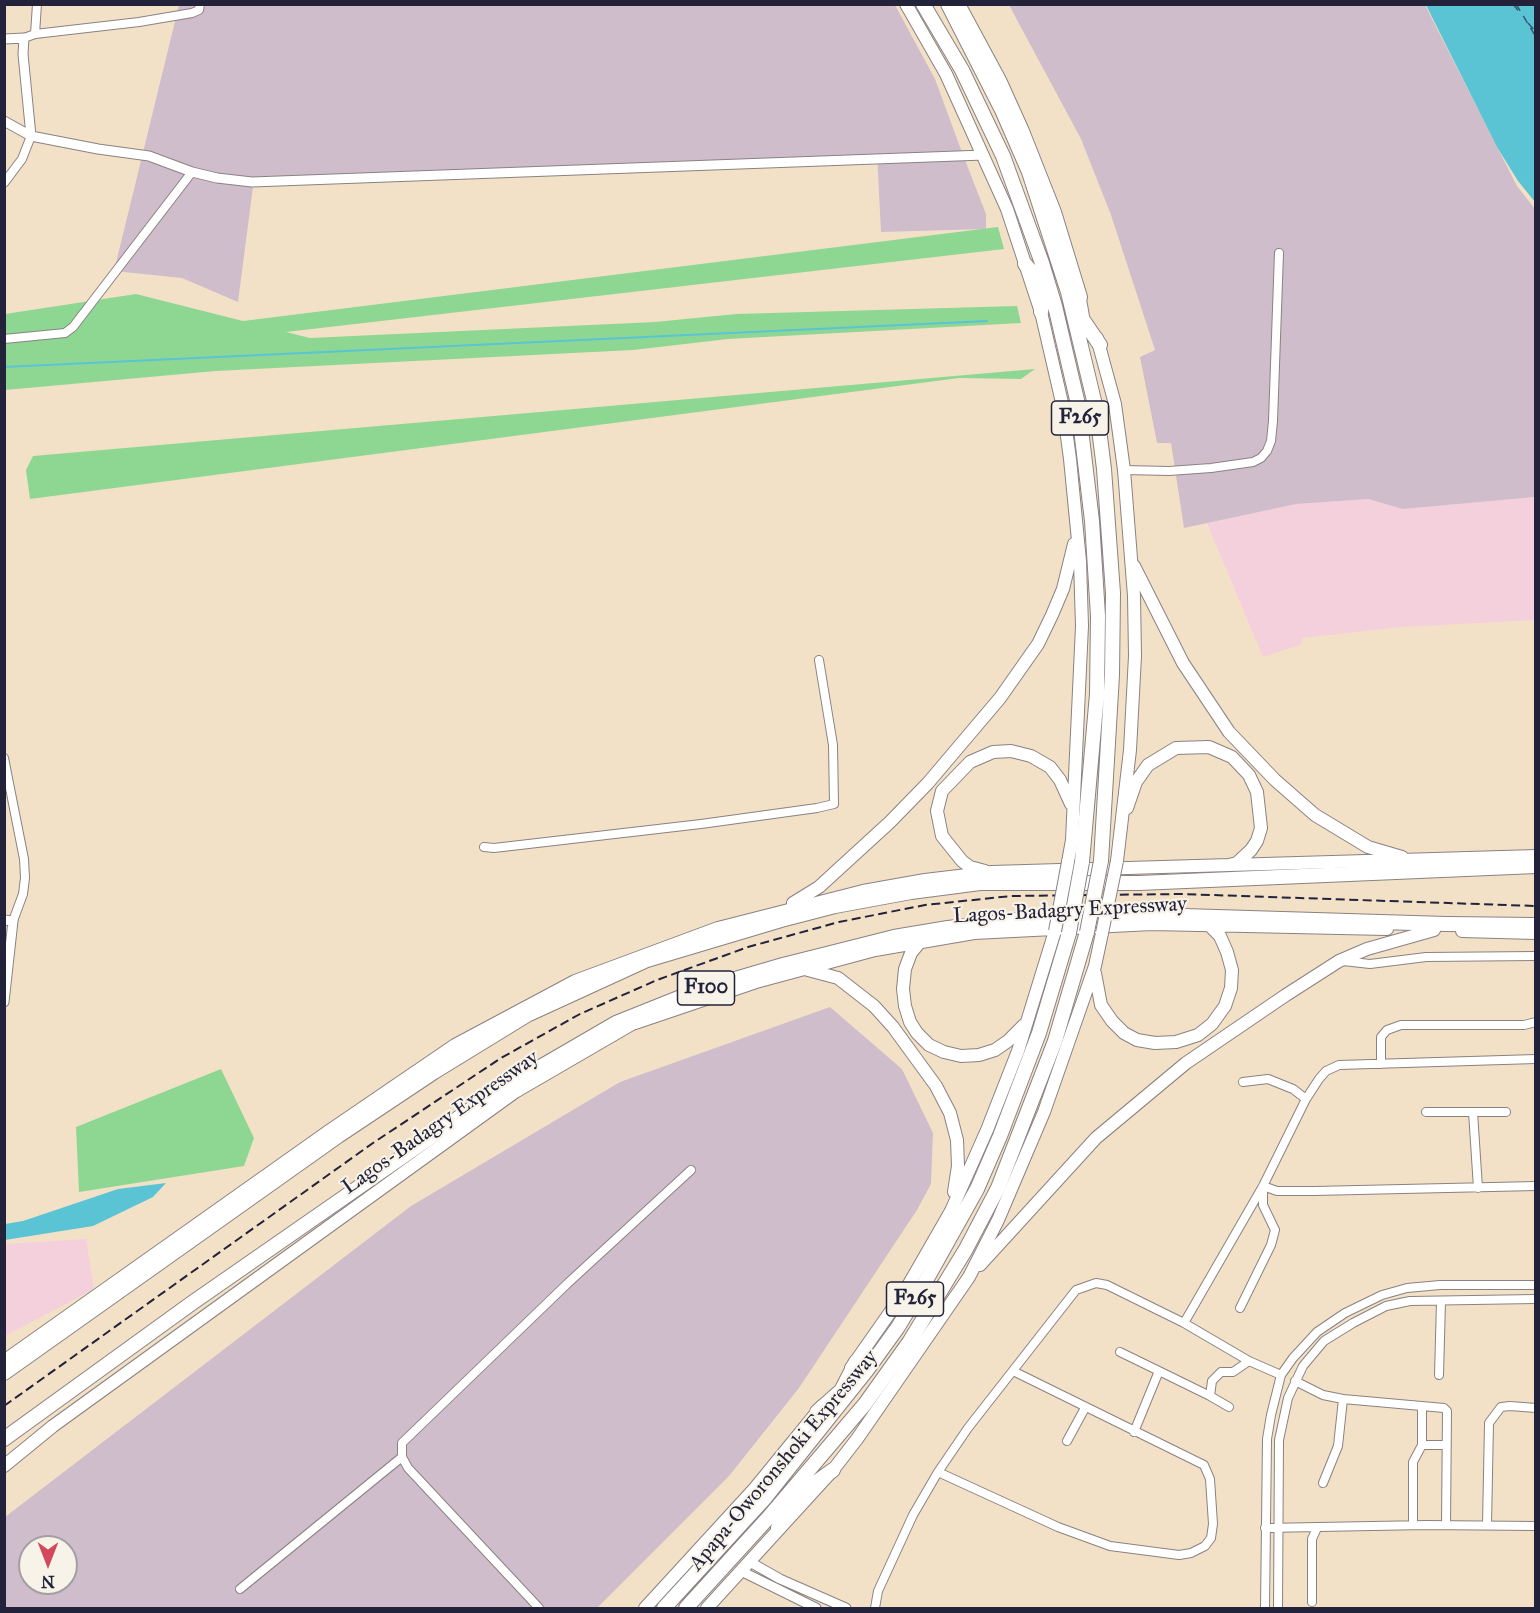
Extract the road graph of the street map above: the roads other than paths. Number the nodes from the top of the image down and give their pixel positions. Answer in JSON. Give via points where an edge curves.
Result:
{"nodes":[{"id":1,"x":37,"y":4,"type":"edge"},
{"id":2,"x":200,"y":4,"type":"edge"},
{"id":3,"x":906,"y":4,"type":"edge"},
{"id":4,"x":922,"y":4,"type":"edge"},
{"id":5,"x":948,"y":4,"type":"edge"},
{"id":6,"x":959,"y":4,"type":"edge"},
{"id":7,"x":35,"y":34,"type":"junction"},
{"id":8,"x":24,"y":38,"type":"junction"},
{"id":9,"x":4,"y":39,"type":"edge"},
{"id":10,"x":4,"y":121,"type":"edge"},
{"id":11,"x":32,"y":136,"type":"junction"},
{"id":12,"x":984,"y":155,"type":"junction"},
{"id":13,"x":192,"y":172,"type":"junction"},
{"id":14,"x":4,"y":183,"type":"edge"},
{"id":15,"x":1279,"y":253,"type":"dead end"},
{"id":16,"x":1025,"y":264,"type":"junction"},
{"id":17,"x":1070,"y":288,"type":"junction"},
{"id":18,"x":1051,"y":296,"type":"junction"},
{"id":19,"x":1041,"y":312,"type":"junction"},
{"id":20,"x":1085,"y":323,"type":"junction"},
{"id":21,"x":4,"y":339,"type":"edge"},
{"id":22,"x":1100,"y":345,"type":"junction"},
{"id":23,"x":1082,"y":351,"type":"junction"},
{"id":24,"x":1124,"y":470,"type":"junction"},
{"id":25,"x":1075,"y":519,"type":"junction"},
{"id":26,"x":1131,"y":560,"type":"junction"},
{"id":27,"x":819,"y":660,"type":"dead end"},
{"id":28,"x":4,"y":758,"type":"edge"},
{"id":29,"x":4,"y":809,"type":"edge"},
{"id":30,"x":15,"y":810,"type":"junction"},
{"id":31,"x":1073,"y":812,"type":"junction"},
{"id":32,"x":1123,"y":820,"type":"junction"},
{"id":33,"x":484,"y":847,"type":"dead end"},
{"id":34,"x":1536,"y":856,"type":"edge"},
{"id":35,"x":1424,"y":860,"type":"junction"},
{"id":36,"x":1536,"y":866,"type":"edge"},
{"id":37,"x":1220,"y":867,"type":"junction"},
{"id":38,"x":992,"y":873,"type":"junction"},
{"id":39,"x":761,"y":916,"type":"junction"},
{"id":40,"x":9,"y":920,"type":"edge"},
{"id":41,"x":1209,"y":925,"type":"junction"},
{"id":42,"x":1536,"y":925,"type":"edge"},
{"id":43,"x":1434,"y":930,"type":"junction"},
{"id":44,"x":1536,"y":933,"type":"edge"},
{"id":45,"x":920,"y":942,"type":"junction"},
{"id":46,"x":1536,"y":956,"type":"edge"},
{"id":47,"x":1339,"y":961,"type":"junction"},
{"id":48,"x":1095,"y":966,"type":"junction"},
{"id":49,"x":806,"y":970,"type":"junction"},
{"id":50,"x":4,"y":1002,"type":"edge"},
{"id":51,"x":1027,"y":1022,"type":"junction"},
{"id":52,"x":1536,"y":1022,"type":"edge"},
{"id":53,"x":1536,"y":1059,"type":"edge"},
{"id":54,"x":1381,"y":1064,"type":"junction"},
{"id":55,"x":1243,"y":1082,"type":"dead end"},
{"id":56,"x":1306,"y":1099,"type":"junction"},
{"id":57,"x":1473,"y":1112,"type":"junction"},
{"id":58,"x":1506,"y":1112,"type":"dead end"},
{"id":59,"x":1426,"y":1113,"type":"dead end"},
{"id":60,"x":691,"y":1170,"type":"dead end"},
{"id":61,"x":1263,"y":1186,"type":"junction"},
{"id":62,"x":1536,"y":1186,"type":"edge"},
{"id":63,"x":1478,"y":1188,"type":"junction"},
{"id":64,"x":951,"y":1211,"type":"junction"},
{"id":65,"x":969,"y":1277,"type":"junction"},
{"id":66,"x":1536,"y":1285,"type":"edge"},
{"id":67,"x":1536,"y":1299,"type":"edge"},
{"id":68,"x":1441,"y":1300,"type":"junction"},
{"id":69,"x":1240,"y":1308,"type":"dead end"},
{"id":70,"x":1184,"y":1323,"type":"junction"},
{"id":71,"x":1120,"y":1352,"type":"dead end"},
{"id":72,"x":6,"y":1358,"type":"edge"},
{"id":73,"x":1250,"y":1361,"type":"junction"},
{"id":74,"x":862,"y":1366,"type":"junction"},
{"id":75,"x":1013,"y":1371,"type":"junction"},
{"id":76,"x":1159,"y":1371,"type":"junction"},
{"id":77,"x":4,"y":1373,"type":"edge"},
{"id":78,"x":1281,"y":1375,"type":"junction"},
{"id":79,"x":1439,"y":1375,"type":"dead end"},
{"id":80,"x":1295,"y":1382,"type":"junction"},
{"id":81,"x":1210,"y":1396,"type":"junction"},
{"id":82,"x":1343,"y":1399,"type":"junction"},
{"id":83,"x":1422,"y":1406,"type":"junction"},
{"id":84,"x":1229,"y":1407,"type":"dead end"},
{"id":85,"x":1085,"y":1408,"type":"junction"},
{"id":86,"x":1536,"y":1408,"type":"edge"},
{"id":87,"x":823,"y":1415,"type":"junction"},
{"id":88,"x":1134,"y":1432,"type":"junction"},
{"id":89,"x":4,"y":1439,"type":"edge"},
{"id":90,"x":1067,"y":1441,"type":"dead end"},
{"id":91,"x":1422,"y":1445,"type":"junction"},
{"id":92,"x":1446,"y":1445,"type":"junction"},
{"id":93,"x":402,"y":1457,"type":"junction"},
{"id":94,"x":818,"y":1458,"type":"junction"},
{"id":95,"x":4,"y":1466,"type":"edge"},
{"id":96,"x":833,"y":1470,"type":"junction"},
{"id":97,"x":939,"y":1472,"type":"junction"},
{"id":98,"x":1323,"y":1483,"type":"dead end"},
{"id":99,"x":796,"y":1497,"type":"junction"},
{"id":100,"x":768,"y":1518,"type":"junction"},
{"id":101,"x":1413,"y":1525,"type":"junction"},
{"id":102,"x":1446,"y":1525,"type":"junction"},
{"id":103,"x":1487,"y":1525,"type":"junction"},
{"id":104,"x":1536,"y":1526,"type":"edge"},
{"id":105,"x":778,"y":1528,"type":"junction"},
{"id":106,"x":1265,"y":1528,"type":"junction"},
{"id":107,"x":1277,"y":1528,"type":"junction"},
{"id":108,"x":1317,"y":1528,"type":"junction"},
{"id":109,"x":746,"y":1566,"type":"junction"},
{"id":110,"x":240,"y":1589,"type":"dead end"},
{"id":111,"x":1312,"y":1602,"type":"dead end"},
{"id":112,"x":539,"y":1608,"type":"edge"},
{"id":113,"x":645,"y":1608,"type":"edge"},
{"id":114,"x":664,"y":1608,"type":"edge"},
{"id":115,"x":686,"y":1608,"type":"edge"},
{"id":116,"x":707,"y":1608,"type":"edge"},
{"id":117,"x":816,"y":1608,"type":"edge"},
{"id":118,"x":846,"y":1608,"type":"edge"},
{"id":119,"x":875,"y":1608,"type":"edge"},
{"id":120,"x":1265,"y":1608,"type":"edge"},
{"id":121,"x":1278,"y":1608,"type":"edge"}],
"edges":[{"from":1,"to":7,"type":"street"},
{"from":2,"to":7,"type":"street","via":[[199,10],[181,15]]},
{"from":3,"to":12,"type":"main road","name":"Apapa-Oworonshoki Expressway","via":[[946,74]]},
{"from":4,"to":18,"type":"highway","name":"Apapa-Oworonshoki Expressway","via":[[962,70],[999,147]]},
{"from":5,"to":17,"type":"highway","name":"Apapa-Oworonshoki Expressway","number":"F265","via":[[1018,144]]},
{"from":6,"to":17,"type":"main road","name":"Apapa-Oworonshoki Expressway","via":[[1000,80],[1055,212]]},
{"from":7,"to":8,"type":"street"},
{"from":8,"to":9,"type":"street"},
{"from":8,"to":11,"type":"street"},
{"from":10,"to":11,"type":"street"},
{"from":11,"to":13,"type":"street","via":[[149,156]]},
{"from":11,"to":14,"type":"street","via":[[22,159]]},
{"from":12,"to":13,"type":"street","via":[[252,182]]},
{"from":12,"to":16,"type":"main road","name":"Apapa-Oworonshoki Expressway"},
{"from":13,"to":21,"type":"street","via":[[73,327],[65,333]]},
{"from":15,"to":24,"type":"street","via":[[1273,421],[1267,452],[1253,462],[1211,468]]},
{"from":16,"to":18,"type":"highway"},
{"from":16,"to":19,"type":"main road","name":"Apapa-Oworonshoki Expressway"},
{"from":17,"to":18,"type":"highway"},
{"from":17,"to":20,"type":"highway"},
{"from":17,"to":22,"type":"main road","name":"Apapa-Oworonshoki Expressway"},
{"from":17,"to":23,"type":"highway","name":"Apapa-Oworonshoki Expressway","number":"F265"},
{"from":18,"to":19,"type":"highway"},
{"from":18,"to":74,"type":"highway","name":"Apapa-Oworonshoki Expressway","number":"F265","bridge":true,"via":[[1078,404],[1098,616],[1097,694],[1082,862],[1069,933],[1039,1033],[1000,1136],[926,1282],[898,1327]]},
{"from":19,"to":25,"type":"main road","name":"Apapa-Oworonshoki Expressway","via":[[1063,407]]},
{"from":20,"to":22,"type":"highway"},
{"from":20,"to":23,"type":"highway"},
{"from":22,"to":24,"type":"main road","name":"Apapa-Oworonshoki Expressway","via":[[1115,404]]},
{"from":23,"to":94,"type":"highway","name":"Apapa-Oworonshoki Expressway","number":"F265","bridge":true,"via":[[1097,413],[1113,593],[1101,861],[1087,932],[1054,1041],[998,1188],[910,1341],[865,1404]]},
{"from":24,"to":26,"type":"main road","name":"Apapa-Oworonshoki Expressway"},
{"from":25,"to":31,"type":"main road","name":"Apapa-Oworonshoki Expressway","via":[[1082,626]]},
{"from":25,"to":39,"type":"main road","via":[[1074,545],[1063,590],[1038,644],[1000,698],[913,798],[819,888]]},
{"from":26,"to":32,"type":"main road","name":"Apapa-Oworonshoki Expressway","via":[[1135,656]]},
{"from":26,"to":35,"type":"main road","via":[[1183,663],[1229,732],[1275,780],[1315,815],[1368,847]]},
{"from":27,"to":33,"type":"street","via":[[833,745],[834,804],[701,824]]},
{"from":28,"to":30,"type":"street"},
{"from":29,"to":30,"type":"street"},
{"from":30,"to":40,"type":"street","via":[[25,878],[23,894]]},
{"from":31,"to":38,"type":"main road","via":[[1060,780],[1050,767],[1031,756],[993,752],[970,762],[942,790],[937,811],[942,836],[962,861]]},
{"from":31,"to":51,"type":"main road","name":"Apapa-Oworonshoki Expressway","bridge":true,"via":[[1072,840],[1054,931]]},
{"from":32,"to":37,"type":"main road","via":[[1136,782],[1160,756],[1176,748],[1209,747],[1232,757],[1249,775],[1257,792],[1261,828],[1251,850],[1237,863]]},
{"from":32,"to":48,"type":"main road","name":"Apapa-Oworonshoki Expressway","bridge":true},
{"from":34,"to":35,"type":"main road","name":"Lagos-Badagry Expressway"},
{"from":35,"to":37,"type":"main road","name":"Lagos-Badagry Expressway"},
{"from":36,"to":77,"type":"highway","name":"Lagos-Badagry Expressway","number":"F100","via":[[1139,884],[980,883],[835,906],[647,960],[527,1015],[434,1072]]},
{"from":37,"to":38,"type":"main road","name":"Lagos-Badagry Expressway"},
{"from":38,"to":39,"type":"main road","name":"Lagos-Badagry Expressway","via":[[863,891]]},
{"from":39,"to":72,"type":"main road","name":"Lagos-Badagry Expressway","via":[[575,981],[455,1045]]},
{"from":40,"to":50,"type":"street"},
{"from":41,"to":43,"type":"main road","name":"Lagos-Badagry Expressway"},
{"from":41,"to":45,"type":"main road","name":"Lagos-Badagry Expressway","via":[[974,933]]},
{"from":41,"to":48,"type":"main road","via":[[1220,936],[1227,952],[1231,988],[1225,1006],[1198,1035],[1155,1043],[1124,1033],[1101,1005]]},
{"from":42,"to":89,"type":"highway","name":"Lagos-Badagry Expressway","number":"F100","via":[[1184,915],[1033,918],[894,937],[701,989],[616,1023],[487,1098]]},
{"from":43,"to":44,"type":"main road","name":"Lagos-Badagry Expressway"},
{"from":43,"to":47,"type":"main road"},
{"from":45,"to":49,"type":"main road","name":"Lagos-Badagry Expressway"},
{"from":45,"to":51,"type":"main road","via":[[905,969],[904,1006],[917,1033],[929,1045],[962,1056],[979,1055],[995,1050]]},
{"from":46,"to":47,"type":"street","via":[[1426,957],[1370,964]]},
{"from":47,"to":65,"type":"main road","via":[[1186,1063],[1096,1138]]},
{"from":48,"to":65,"type":"main road","name":"Apapa-Oworonshoki Expressway","via":[[1034,1140]]},
{"from":49,"to":64,"type":"main road","via":[[838,978],[874,1006],[936,1086],[950,1113],[957,1140],[958,1166]]},
{"from":49,"to":95,"type":"main road","name":"Lagos-Badagry Expressway","via":[[756,982],[632,1024],[515,1092],[53,1426]]},
{"from":51,"to":64,"type":"main road","name":"Apapa-Oworonshoki Expressway","via":[[987,1130]]},
{"from":52,"to":54,"type":"street","via":[[1401,1026],[1387,1030],[1381,1037]]},
{"from":53,"to":54,"type":"street"},
{"from":54,"to":56,"type":"street","via":[[1339,1065],[1326,1071]]},
{"from":55,"to":56,"type":"street","via":[[1268,1078]]},
{"from":56,"to":61,"type":"street"},
{"from":57,"to":58,"type":"street"},
{"from":57,"to":59,"type":"street"},
{"from":57,"to":63,"type":"street"},
{"from":60,"to":93,"type":"street","via":[[402,1443]]},
{"from":61,"to":63,"type":"street","via":[[1277,1191]]},
{"from":61,"to":69,"type":"street","via":[[1263,1205],[1275,1230]]},
{"from":61,"to":70,"type":"street"},
{"from":62,"to":63,"type":"street"},
{"from":64,"to":74,"type":"main road","name":"Apapa-Oworonshoki Expressway"},
{"from":65,"to":96,"type":"main road","name":"Apapa-Oworonshoki Expressway"},
{"from":66,"to":78,"type":"street","via":[[1440,1285],[1382,1295],[1317,1332]]},
{"from":67,"to":68,"type":"street"},
{"from":68,"to":79,"type":"street"},
{"from":68,"to":80,"type":"street","via":[[1394,1304],[1353,1323],[1324,1341]]},
{"from":70,"to":73,"type":"street"},
{"from":70,"to":75,"type":"street","via":[[1107,1285],[1086,1285],[1076,1290]]},
{"from":71,"to":76,"type":"street"},
{"from":73,"to":78,"type":"street"},
{"from":73,"to":81,"type":"street","via":[[1233,1372],[1221,1372],[1212,1381]]},
{"from":74,"to":87,"type":"highway","name":"Apapa-Oworonshoki Expressway","number":"F265"},
{"from":74,"to":87,"type":"highway"},
{"from":75,"to":85,"type":"street"},
{"from":75,"to":97,"type":"street"},
{"from":76,"to":81,"type":"street"},
{"from":76,"to":88,"type":"street"},
{"from":78,"to":106,"type":"street","via":[[1267,1439]]},
{"from":80,"to":82,"type":"street"},
{"from":80,"to":107,"type":"street","via":[[1280,1440]]},
{"from":81,"to":84,"type":"street"},
{"from":82,"to":83,"type":"street"},
{"from":82,"to":98,"type":"street","via":[[1338,1446]]},
{"from":83,"to":91,"type":"street"},
{"from":83,"to":92,"type":"street","via":[[1447,1411]]},
{"from":85,"to":88,"type":"street"},
{"from":85,"to":90,"type":"street"},
{"from":86,"to":103,"type":"street","via":[[1501,1407],[1489,1423]]},
{"from":87,"to":113,"type":"main road","name":"Apapa-Oworonshoki Expressway"},
{"from":87,"to":114,"type":"highway","name":"Apapa-Oworonshoki Expressway","number":"F265","via":[[765,1498]]},
{"from":88,"to":97,"type":"street","via":[[1204,1465],[1210,1479],[1213,1524],[1205,1546],[1179,1555],[1110,1546],[1058,1527]]},
{"from":91,"to":92,"type":"street"},
{"from":91,"to":101,"type":"street","via":[[1413,1462]]},
{"from":92,"to":102,"type":"street"},
{"from":93,"to":110,"type":"street"},
{"from":93,"to":112,"type":"street"},
{"from":94,"to":99,"type":"highway"},
{"from":94,"to":100,"type":"highway","name":"Apapa-Oworonshoki Expressway","number":"F265"},
{"from":96,"to":99,"type":"highway"},
{"from":96,"to":105,"type":"main road","name":"Apapa-Oworonshoki Expressway"},
{"from":97,"to":119,"type":"street","via":[[912,1515],[878,1591]]},
{"from":99,"to":100,"type":"highway"},
{"from":99,"to":105,"type":"highway"},
{"from":100,"to":115,"type":"highway","name":"Apapa-Oworonshoki Expressway","number":"F265"},
{"from":101,"to":102,"type":"street"},
{"from":101,"to":108,"type":"street"},
{"from":102,"to":103,"type":"street"},
{"from":103,"to":104,"type":"street"},
{"from":105,"to":109,"type":"main road","name":"Apapa-Oworonshoki Expressway"},
{"from":106,"to":107,"type":"street"},
{"from":106,"to":120,"type":"street"},
{"from":107,"to":108,"type":"street"},
{"from":107,"to":121,"type":"street"},
{"from":108,"to":111,"type":"street","via":[[1312,1539]]},
{"from":109,"to":116,"type":"main road","name":"Apapa-Oworonshoki Expressway"},
{"from":109,"to":117,"type":"street"},
{"from":109,"to":118,"type":"street"}]}
